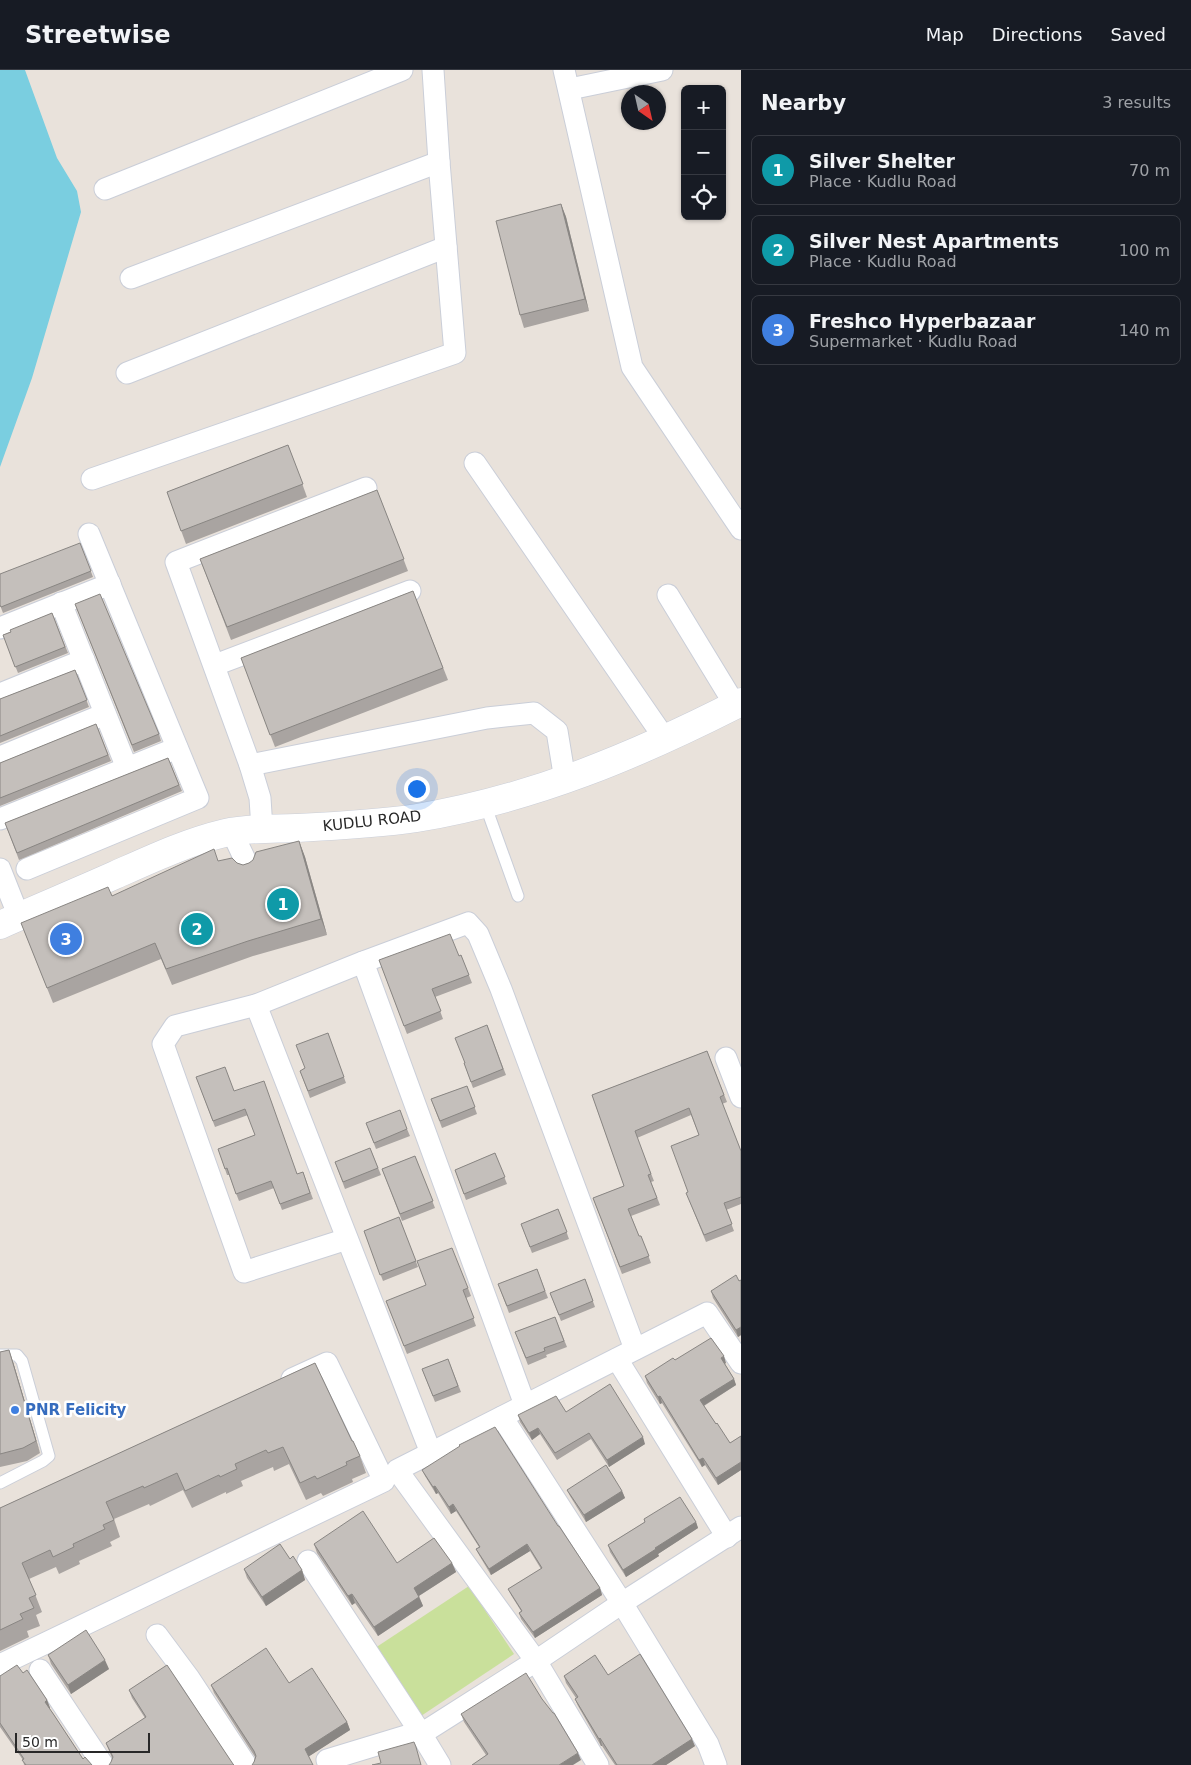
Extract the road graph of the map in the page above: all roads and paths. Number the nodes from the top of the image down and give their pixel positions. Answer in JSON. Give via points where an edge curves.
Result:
{"nodes":[{"id":1,"x":402,"y":70,"type":"edge"},
{"id":2,"x":433,"y":70,"type":"edge"},
{"id":3,"x":662,"y":70,"type":"edge"},
{"id":4,"x":567,"y":80,"type":"edge"},
{"id":5,"x":439,"y":162,"type":"junction"},
{"id":6,"x":105,"y":190,"type":"dead end"},
{"id":7,"x":446,"y":247,"type":"junction"},
{"id":8,"x":132,"y":278,"type":"dead end"},
{"id":9,"x":127,"y":373,"type":"dead end"},
{"id":10,"x":475,"y":463,"type":"dead end"},
{"id":11,"x":92,"y":479,"type":"dead end"},
{"id":12,"x":366,"y":488,"type":"dead end"},
{"id":13,"x":741,"y":529,"type":"edge"},
{"id":14,"x":89,"y":534,"type":"dead end"},
{"id":15,"x":110,"y":584,"type":"junction"},
{"id":16,"x":410,"y":591,"type":"edge"},
{"id":17,"x":668,"y":595,"type":"dead end"},
{"id":18,"x":61,"y":603,"type":"junction"},
{"id":19,"x":0,"y":628,"type":"edge"},
{"id":20,"x":84,"y":660,"type":"junction"},
{"id":21,"x":215,"y":665,"type":"junction"},
{"id":22,"x":0,"y":694,"type":"edge"},
{"id":23,"x":738,"y":704,"type":"edge"},
{"id":24,"x":106,"y":714,"type":"junction"},
{"id":25,"x":665,"y":739,"type":"junction"},
{"id":26,"x":177,"y":748,"type":"junction"},
{"id":27,"x":0,"y":757,"type":"edge"},
{"id":28,"x":250,"y":764,"type":"junction"},
{"id":29,"x":127,"y":768,"type":"junction"},
{"id":30,"x":565,"y":780,"type":"junction"},
{"id":31,"x":485,"y":804,"type":"junction"},
{"id":32,"x":0,"y":818,"type":"edge"},
{"id":33,"x":262,"y":829,"type":"junction"},
{"id":34,"x":232,"y":832,"type":"junction"},
{"id":35,"x":249,"y":868,"type":"edge"},
{"id":36,"x":0,"y":869,"type":"edge"},
{"id":37,"x":27,"y":869,"type":"dead end"},
{"id":38,"x":518,"y":896,"type":"dead end"},
{"id":39,"x":9,"y":921,"type":"edge"},
{"id":40,"x":363,"y":962,"type":"junction"},
{"id":41,"x":256,"y":1005,"type":"junction"},
{"id":42,"x":726,"y":1058,"type":"dead end"},
{"id":43,"x":741,"y":1098,"type":"edge"},
{"id":44,"x":347,"y":1239,"type":"junction"},
{"id":45,"x":626,"y":1354,"type":"junction"},
{"id":46,"x":0,"y":1355,"type":"edge"},
{"id":47,"x":741,"y":1363,"type":"edge"},
{"id":48,"x":274,"y":1388,"type":"edge"},
{"id":49,"x":524,"y":1405,"type":"junction"},
{"id":50,"x":502,"y":1417,"type":"junction"},
{"id":51,"x":432,"y":1453,"type":"junction"},
{"id":52,"x":0,"y":1483,"type":"edge"},
{"id":53,"x":734,"y":1532,"type":"edge"},
{"id":54,"x":308,"y":1561,"type":"dead end"},
{"id":55,"x":622,"y":1603,"type":"junction"},
{"id":56,"x":157,"y":1635,"type":"dead end"},
{"id":57,"x":536,"y":1661,"type":"junction"},
{"id":58,"x":0,"y":1665,"type":"edge"},
{"id":59,"x":40,"y":1670,"type":"dead end"},
{"id":60,"x":420,"y":1732,"type":"junction"},
{"id":61,"x":324,"y":1763,"type":"edge"},
{"id":62,"x":103,"y":1765,"type":"edge"},
{"id":63,"x":246,"y":1765,"type":"edge"},
{"id":64,"x":440,"y":1765,"type":"edge"},
{"id":65,"x":598,"y":1765,"type":"edge"},
{"id":66,"x":716,"y":1765,"type":"edge"}],
"edges":[{"from":1,"to":6,"type":"street"},
{"from":2,"to":5,"type":"street"},
{"from":3,"to":4,"type":"street"},
{"from":4,"to":13,"type":"street","via":[[632,367]]},
{"from":5,"to":7,"type":"street"},
{"from":5,"to":8,"type":"street"},
{"from":7,"to":9,"type":"street"},
{"from":7,"to":11,"type":"street","via":[[455,353]]},
{"from":10,"to":25,"type":"street"},
{"from":12,"to":21,"type":"street","via":[[176,562]]},
{"from":14,"to":15,"type":"street"},
{"from":15,"to":18,"type":"street"},
{"from":15,"to":26,"type":"street"},
{"from":16,"to":21,"type":"street"},
{"from":17,"to":23,"type":"street"},
{"from":18,"to":19,"type":"street"},
{"from":18,"to":20,"type":"street"},
{"from":20,"to":22,"type":"street"},
{"from":20,"to":24,"type":"street"},
{"from":21,"to":28,"type":"street"},
{"from":23,"to":25,"type":"street","name":"KUDLU ROAD"},
{"from":24,"to":27,"type":"street"},
{"from":24,"to":29,"type":"street"},
{"from":25,"to":30,"type":"street","name":"KUDLU ROAD","via":[[601,768]]},
{"from":26,"to":29,"type":"street"},
{"from":26,"to":37,"type":"street","via":[[198,798]]},
{"from":28,"to":30,"type":"street","via":[[487,718],[534,713],[557,731]]},
{"from":28,"to":33,"type":"street","via":[[260,798]]},
{"from":29,"to":32,"type":"street"},
{"from":30,"to":31,"type":"street","name":"KUDLU ROAD"},
{"from":31,"to":33,"type":"street","name":"KUDLU ROAD","via":[[416,818]]},
{"from":31,"to":38,"type":"lane"},
{"from":33,"to":34,"type":"street","name":"KUDLU ROAD"},
{"from":34,"to":35,"type":"street"},
{"from":34,"to":39,"type":"street","name":"KUDLU ROAD","via":[[162,854]]},
{"from":36,"to":39,"type":"street"},
{"from":40,"to":41,"type":"street"},
{"from":40,"to":45,"type":"street","via":[[468,924],[478,934],[501,989]]},
{"from":40,"to":49,"type":"street"},
{"from":41,"to":44,"type":"street"},
{"from":41,"to":44,"type":"street","via":[[175,1026],[163,1044],[244,1272]]},
{"from":42,"to":43,"type":"street"},
{"from":44,"to":51,"type":"street"},
{"from":45,"to":47,"type":"street","via":[[707,1313]]},
{"from":45,"to":49,"type":"street"},
{"from":45,"to":53,"type":"street"},
{"from":46,"to":52,"type":"lane","via":[[17,1355],[22,1361],[49,1456]]},
{"from":48,"to":58,"type":"street","via":[[327,1364],[384,1481]]},
{"from":49,"to":50,"type":"street"},
{"from":50,"to":51,"type":"street"},
{"from":50,"to":55,"type":"street"},
{"from":51,"to":57,"type":"street","via":[[396,1470]]},
{"from":53,"to":55,"type":"street"},
{"from":54,"to":60,"type":"street"},
{"from":55,"to":57,"type":"street"},
{"from":55,"to":66,"type":"street","via":[[708,1744]]},
{"from":56,"to":63,"type":"street"},
{"from":57,"to":60,"type":"street"},
{"from":57,"to":65,"type":"street"},
{"from":59,"to":62,"type":"street"},
{"from":60,"to":61,"type":"street"},
{"from":60,"to":64,"type":"street"}]}
